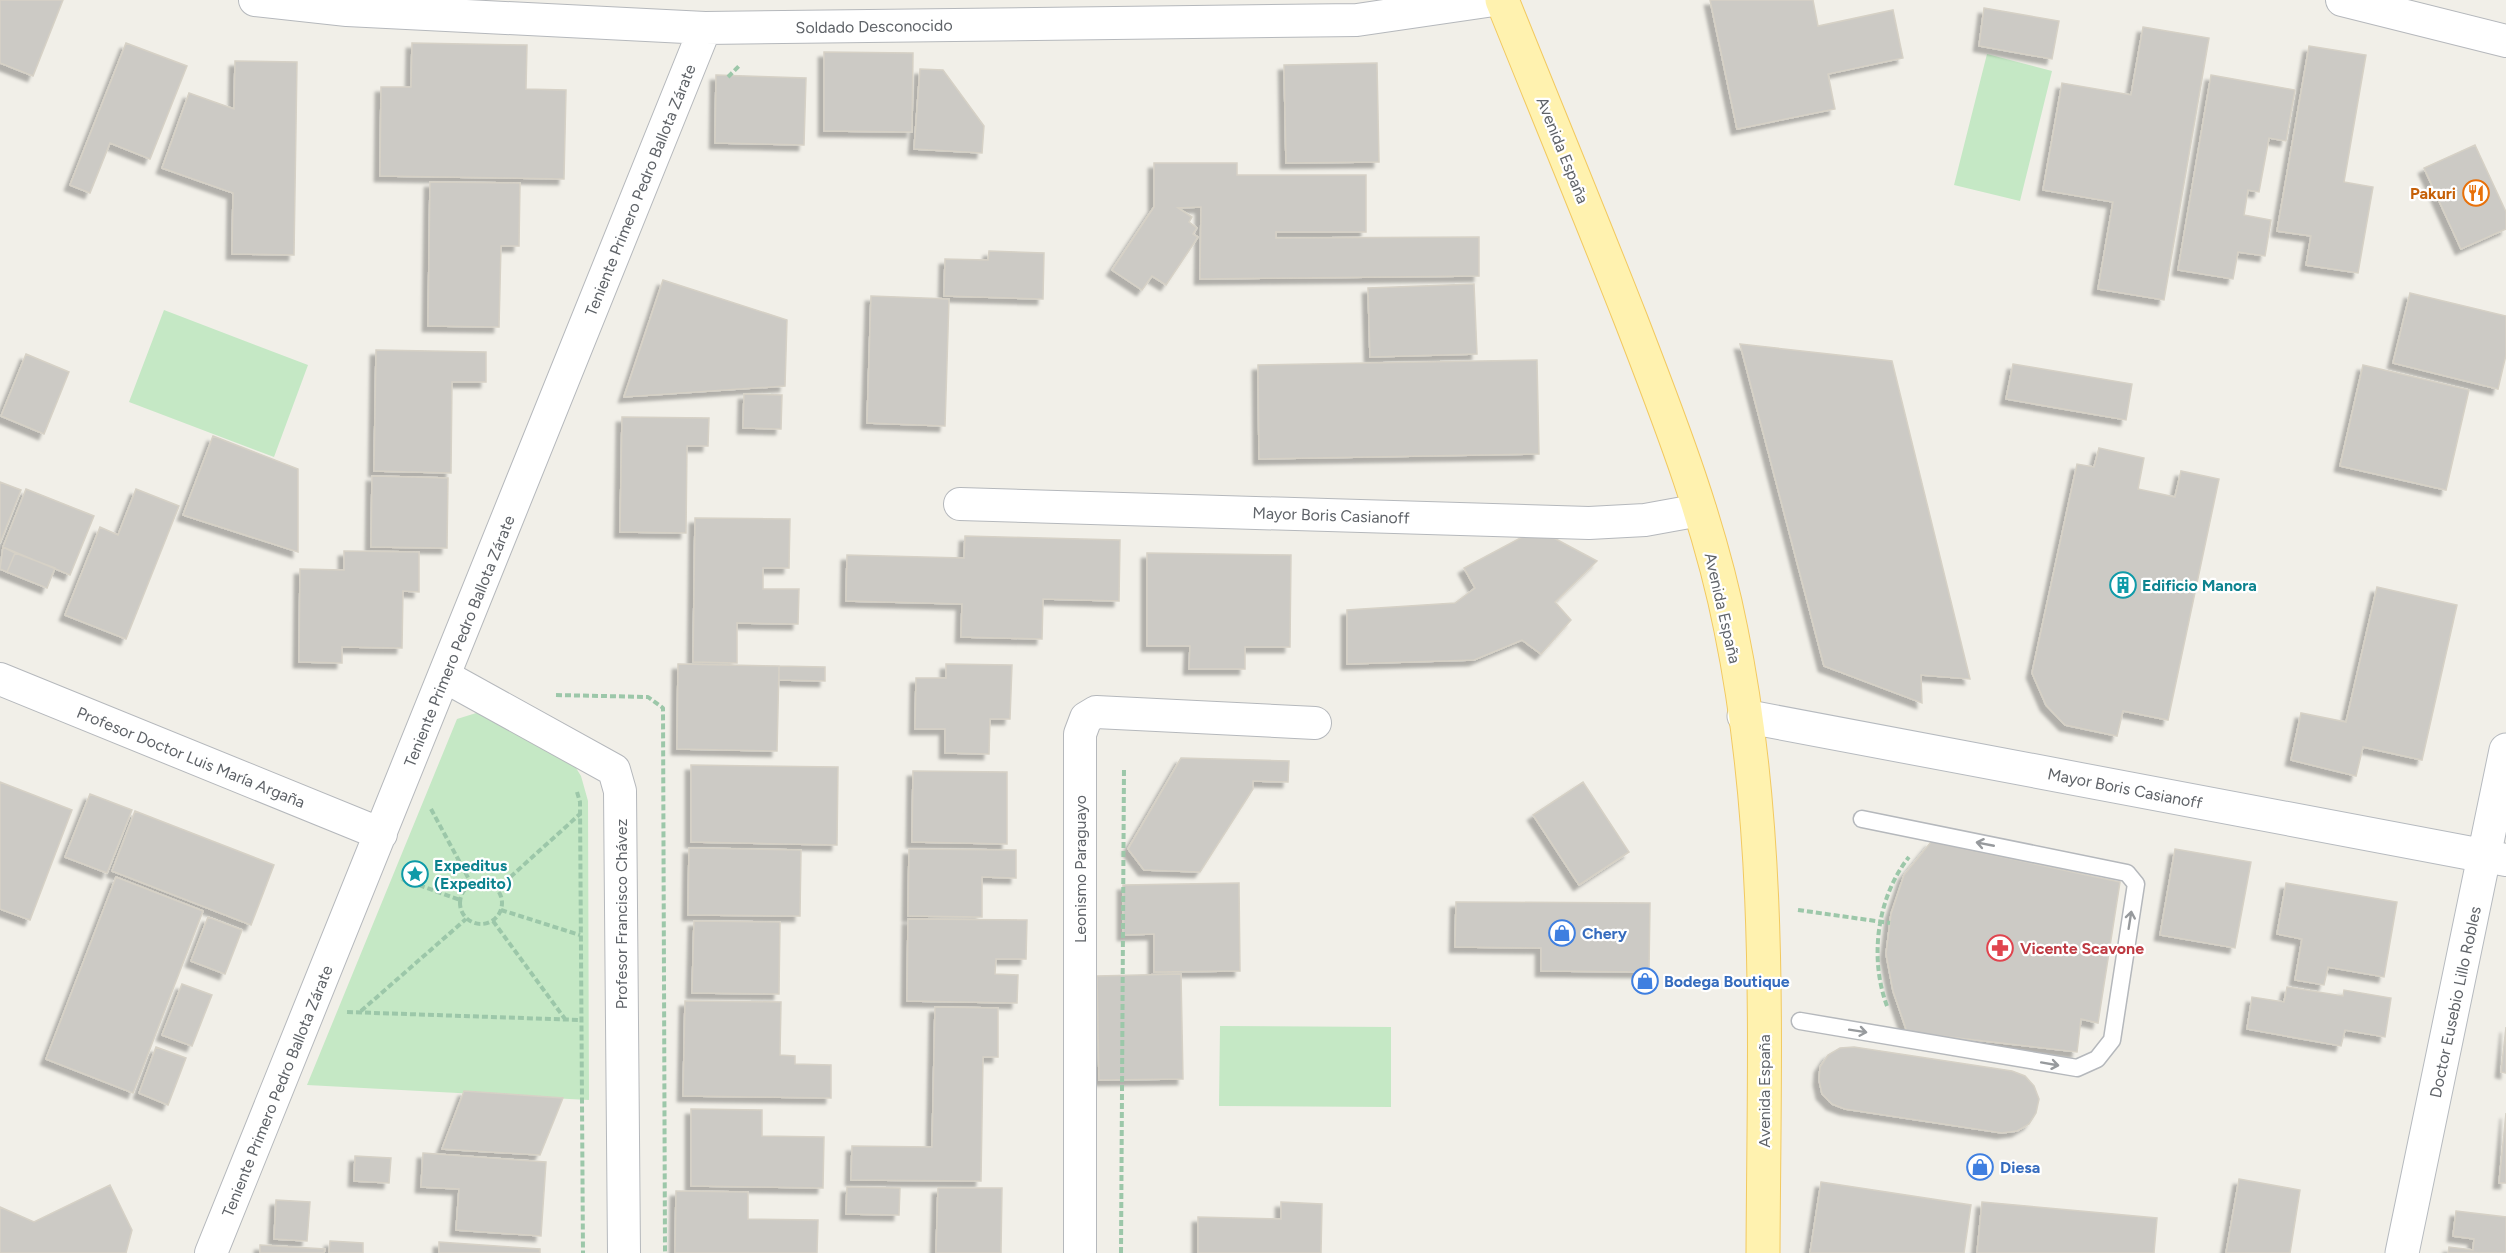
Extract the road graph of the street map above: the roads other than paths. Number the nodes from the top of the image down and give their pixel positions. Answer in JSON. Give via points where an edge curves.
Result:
{"nodes":[{"id":1,"x":255,"y":0,"type":"edge"},
{"id":2,"x":1494,"y":0,"type":"edge"},
{"id":3,"x":1502,"y":0,"type":"edge"},
{"id":4,"x":2342,"y":0,"type":"edge"},
{"id":5,"x":705,"y":28,"type":"junction"},
{"id":6,"x":2506,"y":41,"type":"edge"},
{"id":7,"x":960,"y":504,"type":"dead end"},
{"id":8,"x":1700,"y":510,"type":"junction"},
{"id":9,"x":444,"y":676,"type":"junction"},
{"id":10,"x":0,"y":679,"type":"edge"},
{"id":11,"x":1744,"y":716,"type":"junction"},
{"id":12,"x":1315,"y":723,"type":"dead end"},
{"id":13,"x":2506,"y":750,"type":"edge"},
{"id":14,"x":1862,"y":819,"type":"dead end"},
{"id":15,"x":381,"y":834,"type":"junction"},
{"id":16,"x":2496,"y":858,"type":"edge"},
{"id":17,"x":1800,"y":1021,"type":"dead end"},
{"id":18,"x":211,"y":1253,"type":"edge"},
{"id":19,"x":624,"y":1253,"type":"edge"},
{"id":20,"x":1080,"y":1253,"type":"edge"},
{"id":21,"x":1763,"y":1253,"type":"edge"},
{"id":22,"x":2402,"y":1253,"type":"edge"}],
"edges":[{"from":1,"to":5,"type":"street","name":"Soldado Desconocido","via":[[347,10]]},
{"from":2,"to":5,"type":"street","name":"Soldado Desconocido","via":[[1357,20]]},
{"from":3,"to":8,"type":"main road","name":"Avenida España","via":[[1646,360]]},
{"from":4,"to":6,"type":"street"},
{"from":5,"to":9,"type":"street","name":"Teniente Primero Pedro Ballota Zárate"},
{"from":7,"to":8,"type":"street","name":"Mayor Boris Casianoff","via":[[1589,523]]},
{"from":8,"to":11,"type":"main road","name":"Avenida España","via":[[1731,629]]},
{"from":9,"to":15,"type":"street","name":"Teniente Primero Pedro Ballota Zárate"},
{"from":9,"to":19,"type":"street","name":"Profesor Francisco Chávez","via":[[614,770],[621,791]]},
{"from":10,"to":15,"type":"street","name":"Profesor Doctor Luis María Argaña"},
{"from":11,"to":16,"type":"street","name":"Mayor Boris Casianoff"},
{"from":11,"to":21,"type":"main road","name":"Avenida España","via":[[1755,799],[1762,913]]},
{"from":12,"to":20,"type":"street","name":"Leonismo Paraguayo","via":[[1096,712],[1086,717],[1080,734]]},
{"from":13,"to":16,"type":"street","name":"Doctor Eusebio Lillo Robles"},
{"from":17,"to":14,"type":"lane","one_way":true,"via":[[2077,1068],[2097,1059],[2112,1040],[2136,884],[2127,873]]},
{"from":15,"to":18,"type":"street","name":"Teniente Primero Pedro Ballota Zárate"},
{"from":16,"to":22,"type":"street","name":"Doctor Eusebio Lillo Robles"}]}
